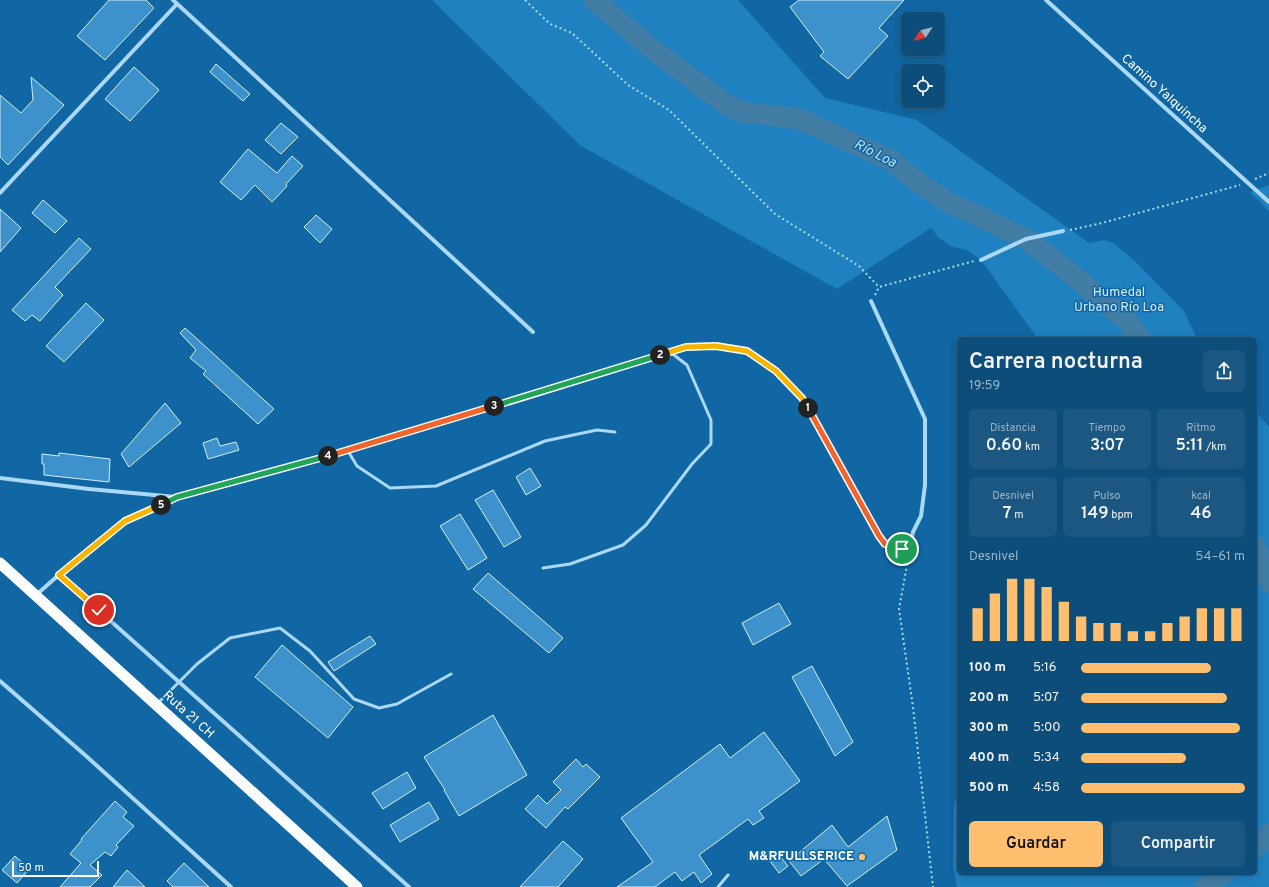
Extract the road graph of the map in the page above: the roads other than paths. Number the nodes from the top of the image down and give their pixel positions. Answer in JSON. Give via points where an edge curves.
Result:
{"nodes":[{"id":1,"x":173,"y":0,"type":"edge"},
{"id":2,"x":1046,"y":0,"type":"edge"},
{"id":3,"x":177,"y":4,"type":"junction"},
{"id":4,"x":0,"y":193,"type":"edge"},
{"id":5,"x":1269,"y":202,"type":"edge"},
{"id":6,"x":1063,"y":232,"type":"road end"},
{"id":7,"x":981,"y":260,"type":"road end"},
{"id":8,"x":871,"y":301,"type":"road end"},
{"id":9,"x":533,"y":332,"type":"dead end"},
{"id":10,"x":670,"y":352,"type":"junction"},
{"id":11,"x":615,"y":432,"type":"dead end"},
{"id":12,"x":348,"y":451,"type":"junction"},
{"id":13,"x":0,"y":478,"type":"edge"},
{"id":14,"x":177,"y":497,"type":"junction"},
{"id":15,"x":0,"y":563,"type":"edge"},
{"id":16,"x":543,"y":568,"type":"dead end"},
{"id":17,"x":59,"y":575,"type":"junction"},
{"id":18,"x":35,"y":595,"type":"junction"},
{"id":19,"x":451,"y":674,"type":"dead end"},
{"id":20,"x":0,"y":681,"type":"edge"},
{"id":21,"x":180,"y":681,"type":"junction"},
{"id":22,"x":156,"y":705,"type":"junction"},
{"id":23,"x":728,"y":875,"type":"dead end"},
{"id":24,"x":231,"y":887,"type":"edge"},
{"id":25,"x":357,"y":887,"type":"edge"},
{"id":26,"x":409,"y":887,"type":"edge"},
{"id":27,"x":718,"y":887,"type":"edge"}],
"edges":[{"from":1,"to":3,"type":"street"},
{"from":2,"to":5,"type":"street","name":"Camino Yalquincha"},
{"from":3,"to":4,"type":"street"},
{"from":3,"to":9,"type":"street"},
{"from":6,"to":7,"type":"street","via":[[1026,239]]},
{"from":8,"to":10,"type":"street","via":[[925,419],[926,485],[921,516],[913,532],[910,546],[902,549],[885,544],[879,536],[802,398],[776,371],[747,351],[716,346],[686,347]]},
{"from":10,"to":12,"type":"street"},
{"from":10,"to":16,"type":"lane","via":[[687,365],[711,420],[711,444],[692,464],[646,525],[623,545],[570,564]]},
{"from":11,"to":12,"type":"lane","via":[[597,430],[545,441],[436,486],[390,488],[357,466]]},
{"from":12,"to":14,"type":"street"},
{"from":13,"to":14,"type":"street"},
{"from":14,"to":17,"type":"street","via":[[125,521]]},
{"from":15,"to":18,"type":"highway","name":"Ruta 21 CH"},
{"from":17,"to":18,"type":"street"},
{"from":17,"to":21,"type":"street"},
{"from":18,"to":22,"type":"highway","name":"Ruta 21 CH"},
{"from":19,"to":21,"type":"lane","via":[[397,704],[379,708],[354,699],[310,650],[280,628],[230,638]]},
{"from":20,"to":24,"type":"street"},
{"from":21,"to":22,"type":"lane"},
{"from":21,"to":26,"type":"street"},
{"from":22,"to":25,"type":"highway","name":"Ruta 21 CH"},
{"from":23,"to":27,"type":"lane"}]}
